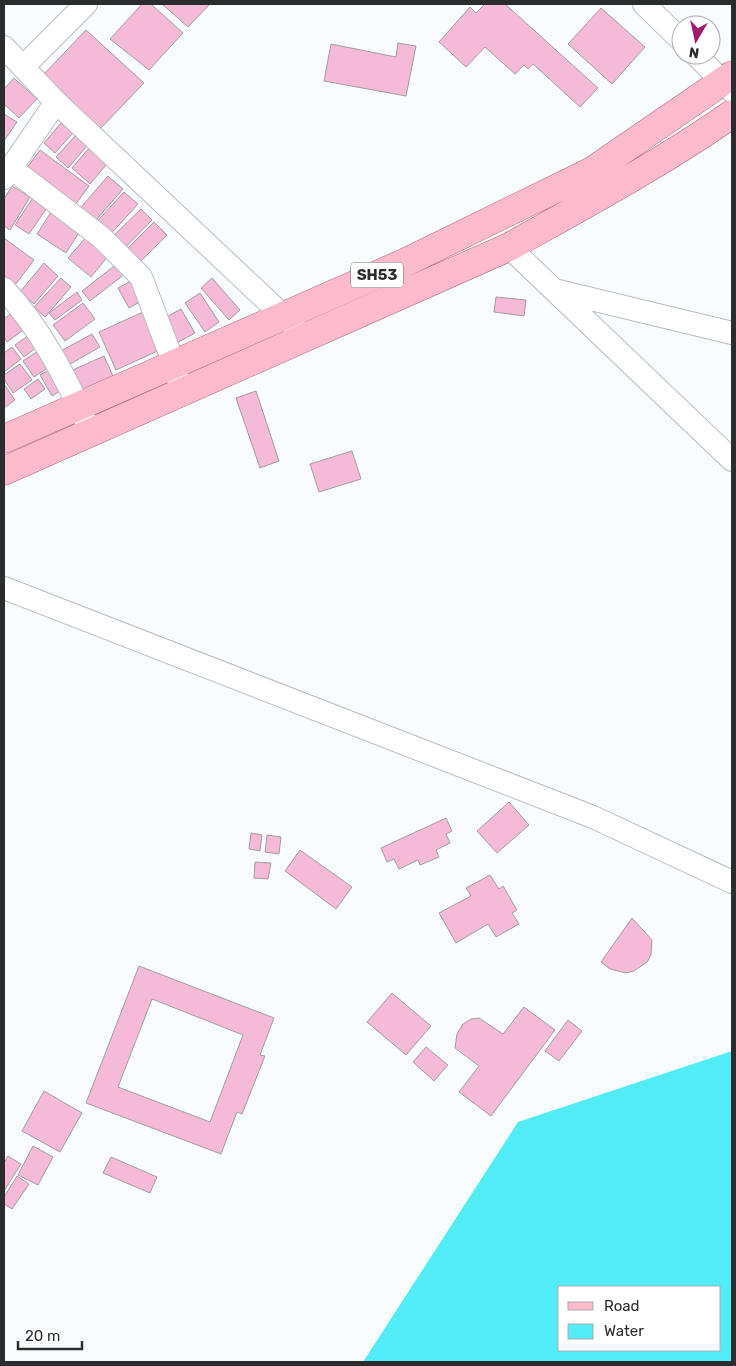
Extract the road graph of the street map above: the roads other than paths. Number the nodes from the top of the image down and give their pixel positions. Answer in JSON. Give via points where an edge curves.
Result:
{"nodes":[{"id":1,"x":86,"y":4,"type":"edge"},
{"id":2,"x":644,"y":4,"type":"edge"},
{"id":3,"x":671,"y":30,"type":"edge"},
{"id":4,"x":4,"y":47,"type":"edge"},
{"id":5,"x":708,"y":65,"type":"edge"},
{"id":6,"x":23,"y":67,"type":"junction"},
{"id":7,"x":729,"y":83,"type":"edge"},
{"id":8,"x":56,"y":102,"type":"junction"},
{"id":9,"x":732,"y":114,"type":"edge"},
{"id":10,"x":7,"y":173,"type":"edge"},
{"id":11,"x":509,"y":247,"type":"junction"},
{"id":12,"x":4,"y":289,"type":"edge"},
{"id":13,"x":553,"y":290,"type":"junction"},
{"id":14,"x":283,"y":316,"type":"junction"},
{"id":15,"x":732,"y":333,"type":"edge"},
{"id":16,"x":305,"y":336,"type":"junction"},
{"id":17,"x":174,"y":364,"type":"junction"},
{"id":18,"x":182,"y":391,"type":"junction"},
{"id":19,"x":79,"y":406,"type":"junction"},
{"id":20,"x":91,"y":432,"type":"junction"},
{"id":21,"x":4,"y":439,"type":"edge"},
{"id":22,"x":732,"y":460,"type":"edge"},
{"id":23,"x":4,"y":471,"type":"edge"},
{"id":24,"x":4,"y":588,"type":"edge"},
{"id":25,"x":732,"y":882,"type":"edge"}],
"edges":[{"from":1,"to":6,"type":"street"},
{"from":2,"to":3,"type":"street"},
{"from":4,"to":6,"type":"street"},
{"from":5,"to":7,"type":"street"},
{"from":6,"to":8,"type":"street"},
{"from":7,"to":14,"type":"main road","number":"SH53","via":[[592,171],[404,263]]},
{"from":8,"to":10,"type":"street"},
{"from":8,"to":14,"type":"street"},
{"from":9,"to":11,"type":"main road","number":"SH53"},
{"from":10,"to":17,"type":"street","via":[[101,237],[141,277]]},
{"from":11,"to":13,"type":"street"},
{"from":11,"to":16,"type":"main road","number":"SH53"},
{"from":12,"to":19,"type":"street","via":[[23,309],[60,366]]},
{"from":13,"to":15,"type":"street"},
{"from":13,"to":22,"type":"street"},
{"from":14,"to":16,"type":"street"},
{"from":14,"to":17,"type":"main road","number":"SH53"},
{"from":16,"to":18,"type":"main road","number":"SH53"},
{"from":17,"to":18,"type":"street"},
{"from":17,"to":19,"type":"main road","number":"SH53"},
{"from":18,"to":20,"type":"main road","number":"SH53"},
{"from":19,"to":20,"type":"street"},
{"from":19,"to":21,"type":"main road","number":"SH53"},
{"from":20,"to":23,"type":"main road","number":"SH53"},
{"from":24,"to":25,"type":"street","via":[[592,817]]}]}
